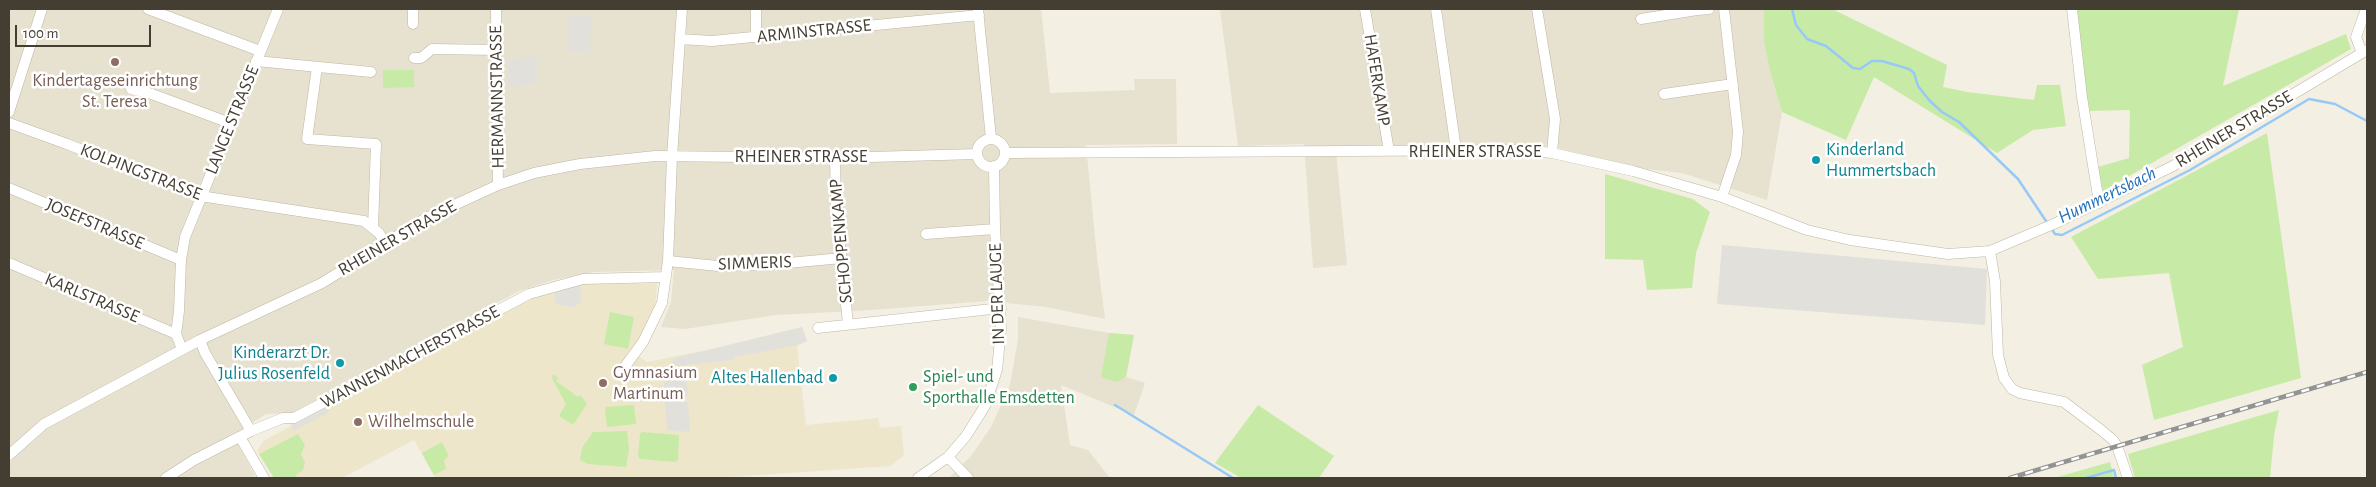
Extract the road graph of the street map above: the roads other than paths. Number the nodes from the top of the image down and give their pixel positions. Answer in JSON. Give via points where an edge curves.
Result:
{"nodes":[{"id":1,"x":42,"y":9,"type":"edge"},
{"id":2,"x":148,"y":9,"type":"edge"},
{"id":3,"x":278,"y":9,"type":"edge"},
{"id":4,"x":413,"y":9,"type":"edge"},
{"id":5,"x":496,"y":9,"type":"edge"},
{"id":6,"x":682,"y":9,"type":"edge"},
{"id":7,"x":756,"y":9,"type":"edge"},
{"id":8,"x":1365,"y":9,"type":"edge"},
{"id":9,"x":1436,"y":9,"type":"edge"},
{"id":10,"x":1537,"y":9,"type":"edge"},
{"id":11,"x":1709,"y":9,"type":"edge"},
{"id":12,"x":1724,"y":9,"type":"edge"},
{"id":13,"x":2072,"y":9,"type":"edge"},
{"id":14,"x":2366,"y":9,"type":"edge"},
{"id":15,"x":1697,"y":10,"type":"edge"},
{"id":16,"x":978,"y":12,"type":"edge"},
{"id":17,"x":1641,"y":19,"type":"dead end"},
{"id":18,"x":413,"y":24,"type":"dead end"},
{"id":19,"x":756,"y":37,"type":"junction"},
{"id":20,"x":680,"y":39,"type":"junction"},
{"id":21,"x":496,"y":50,"type":"junction"},
{"id":22,"x":260,"y":51,"type":"junction"},
{"id":23,"x":2364,"y":52,"type":"edge"},
{"id":24,"x":414,"y":58,"type":"dead end"},
{"id":25,"x":256,"y":61,"type":"junction"},
{"id":26,"x":316,"y":67,"type":"junction"},
{"id":27,"x":371,"y":72,"type":"dead end"},
{"id":28,"x":1733,"y":84,"type":"junction"},
{"id":29,"x":132,"y":89,"type":"dead end"},
{"id":30,"x":1664,"y":94,"type":"dead end"},
{"id":31,"x":9,"y":112,"type":"edge"},
{"id":32,"x":9,"y":123,"type":"edge"},
{"id":33,"x":230,"y":123,"type":"junction"},
{"id":34,"x":991,"y":138,"type":"junction"},
{"id":35,"x":1456,"y":150,"type":"junction"},
{"id":36,"x":1389,"y":151,"type":"junction"},
{"id":37,"x":1005,"y":152,"type":"junction"},
{"id":38,"x":1552,"y":152,"type":"junction"},
{"id":39,"x":977,"y":154,"type":"junction"},
{"id":40,"x":672,"y":157,"type":"junction"},
{"id":41,"x":835,"y":158,"type":"junction"},
{"id":42,"x":994,"y":166,"type":"junction"},
{"id":43,"x":498,"y":185,"type":"junction"},
{"id":44,"x":9,"y":188,"type":"edge"},
{"id":45,"x":200,"y":196,"type":"junction"},
{"id":46,"x":1722,"y":197,"type":"junction"},
{"id":47,"x":2099,"y":204,"type":"junction"},
{"id":48,"x":373,"y":227,"type":"junction"},
{"id":49,"x":994,"y":229,"type":"junction"},
{"id":50,"x":926,"y":234,"type":"dead end"},
{"id":51,"x":385,"y":243,"type":"junction"},
{"id":52,"x":1990,"y":250,"type":"junction"},
{"id":53,"x":842,"y":258,"type":"junction"},
{"id":54,"x":181,"y":260,"type":"junction"},
{"id":55,"x":668,"y":261,"type":"junction"},
{"id":56,"x":9,"y":264,"type":"edge"},
{"id":57,"x":666,"y":277,"type":"junction"},
{"id":58,"x":1001,"y":308,"type":"junction"},
{"id":59,"x":848,"y":324,"type":"junction"},
{"id":60,"x":818,"y":328,"type":"dead end"},
{"id":61,"x":176,"y":334,"type":"junction"},
{"id":62,"x":200,"y":340,"type":"junction"},
{"id":63,"x":182,"y":349,"type":"junction"},
{"id":64,"x":621,"y":372,"type":"dead end"},
{"id":65,"x":250,"y":431,"type":"junction"},
{"id":66,"x":240,"y":437,"type":"junction"},
{"id":67,"x":9,"y":455,"type":"edge"},
{"id":68,"x":948,"y":457,"type":"junction"},
{"id":69,"x":166,"y":478,"type":"edge"},
{"id":70,"x":264,"y":478,"type":"edge"},
{"id":71,"x":918,"y":478,"type":"edge"},
{"id":72,"x":968,"y":478,"type":"edge"},
{"id":73,"x":2128,"y":478,"type":"edge"}],
"edges":[{"from":1,"to":31,"type":"street"},
{"from":2,"to":22,"type":"street"},
{"from":3,"to":22,"type":"street","name":"LANGE STRASSE"},
{"from":4,"to":18,"type":"street"},
{"from":5,"to":21,"type":"street","name":"HERMANNSTRASSE"},
{"from":6,"to":20,"type":"street"},
{"from":7,"to":19,"type":"street"},
{"from":8,"to":36,"type":"street","name":"HAFERKAMP"},
{"from":9,"to":35,"type":"street"},
{"from":10,"to":38,"type":"street","via":[[1555,119]]},
{"from":11,"to":15,"type":"street"},
{"from":12,"to":28,"type":"street"},
{"from":13,"to":47,"type":"street"},
{"from":14,"to":23,"type":"street","via":[[2356,38]]},
{"from":15,"to":17,"type":"street"},
{"from":16,"to":19,"type":"street","name":"ARMINSTRASSE"},
{"from":16,"to":34,"type":"street"},
{"from":19,"to":20,"type":"street","name":"ARMINSTRASSE","via":[[712,41]]},
{"from":20,"to":40,"type":"street"},
{"from":21,"to":24,"type":"street","via":[[432,49],[421,58]]},
{"from":21,"to":43,"type":"street","name":"HERMANNSTRASSE"},
{"from":22,"to":25,"type":"street","name":"LANGE STRASSE"},
{"from":23,"to":47,"type":"street","name":"RHEINER STRASSE","via":[[2173,166]]},
{"from":25,"to":26,"type":"street"},
{"from":25,"to":33,"type":"street","name":"LANGE STRASSE"},
{"from":26,"to":27,"type":"street"},
{"from":26,"to":48,"type":"street","via":[[307,138],[376,144]]},
{"from":28,"to":30,"type":"street"},
{"from":28,"to":46,"type":"street","via":[[1738,132],[1736,155]]},
{"from":29,"to":33,"type":"street","via":[[149,92]]},
{"from":32,"to":45,"type":"street","name":"KOLPINGSTRASSE"},
{"from":33,"to":45,"type":"street","name":"LANGE STRASSE"},
{"from":34,"to":37,"type":"street","via":[[1001,142]]},
{"from":34,"to":39,"type":"street","via":[[980,143]]},
{"from":35,"to":36,"type":"street","name":"RHEINER STRASSE"},
{"from":35,"to":38,"type":"street","name":"RHEINER STRASSE"},
{"from":36,"to":37,"type":"street","name":"RHEINER STRASSE"},
{"from":37,"to":42,"type":"street","via":[[1002,161]]},
{"from":38,"to":46,"type":"street","name":"RHEINER STRASSE"},
{"from":39,"to":41,"type":"street","name":"RHEINER STRASSE"},
{"from":39,"to":42,"type":"street","via":[[983,164]]},
{"from":40,"to":41,"type":"street","name":"RHEINER STRASSE"},
{"from":40,"to":43,"type":"street","name":"RHEINER STRASSE","via":[[580,164],[534,173]]},
{"from":40,"to":55,"type":"street"},
{"from":41,"to":53,"type":"street","name":"SCHOPPENKAMP"},
{"from":42,"to":49,"type":"street","name":"IN DER LAUGE"},
{"from":43,"to":51,"type":"street","name":"RHEINER STRASSE","via":[[426,218]]},
{"from":44,"to":54,"type":"street","name":"JOSEFSTRASSE"},
{"from":45,"to":48,"type":"street","name":"KOLPINGSTRASSE","via":[[364,221]]},
{"from":45,"to":54,"type":"street","name":"LANGE STRASSE","via":[[185,237]]},
{"from":46,"to":52,"type":"street","name":"RHEINER STRASSE","via":[[1807,230],[1857,242],[1948,254]]},
{"from":47,"to":52,"type":"street","name":"RHEINER STRASSE"},
{"from":48,"to":51,"type":"street"},
{"from":49,"to":50,"type":"street","name":"IN DER LAUGE"},
{"from":49,"to":58,"type":"street","name":"IN DER LAUGE"},
{"from":51,"to":62,"type":"street","name":"RHEINER STRASSE","via":[[322,283]]},
{"from":52,"to":73,"type":"street","via":[[1995,281],[1998,355],[2004,378],[2020,394],[2057,400],[2073,407],[2114,440]]},
{"from":53,"to":55,"type":"street","name":"SIMMERIS","via":[[766,266]]},
{"from":53,"to":59,"type":"street","name":"SCHOPPENKAMP"},
{"from":54,"to":61,"type":"street","name":"LANGE STRASSE"},
{"from":55,"to":57,"type":"street"},
{"from":56,"to":61,"type":"street","name":"KARLSTRASSE"},
{"from":57,"to":64,"type":"street","via":[[656,319]]},
{"from":57,"to":65,"type":"street","name":"WANNENMACHERSTRASSE","via":[[583,279],[529,294],[294,418],[283,418]]},
{"from":58,"to":59,"type":"street"},
{"from":58,"to":68,"type":"street","name":"IN DER LAUGE","via":[[1001,346],[993,386],[978,420]]},
{"from":59,"to":60,"type":"street"},
{"from":61,"to":63,"type":"street"},
{"from":62,"to":63,"type":"street","name":"RHEINER STRASSE"},
{"from":62,"to":65,"type":"street"},
{"from":63,"to":67,"type":"street","name":"RHEINER STRASSE","via":[[44,424]]},
{"from":65,"to":66,"type":"street","name":"WANNENMACHERSTRASSE"},
{"from":66,"to":69,"type":"street","name":"WANNENMACHERSTRASSE"},
{"from":66,"to":70,"type":"street"},
{"from":68,"to":71,"type":"street","name":"IN DER LAUGE"},
{"from":68,"to":72,"type":"street"}]}
